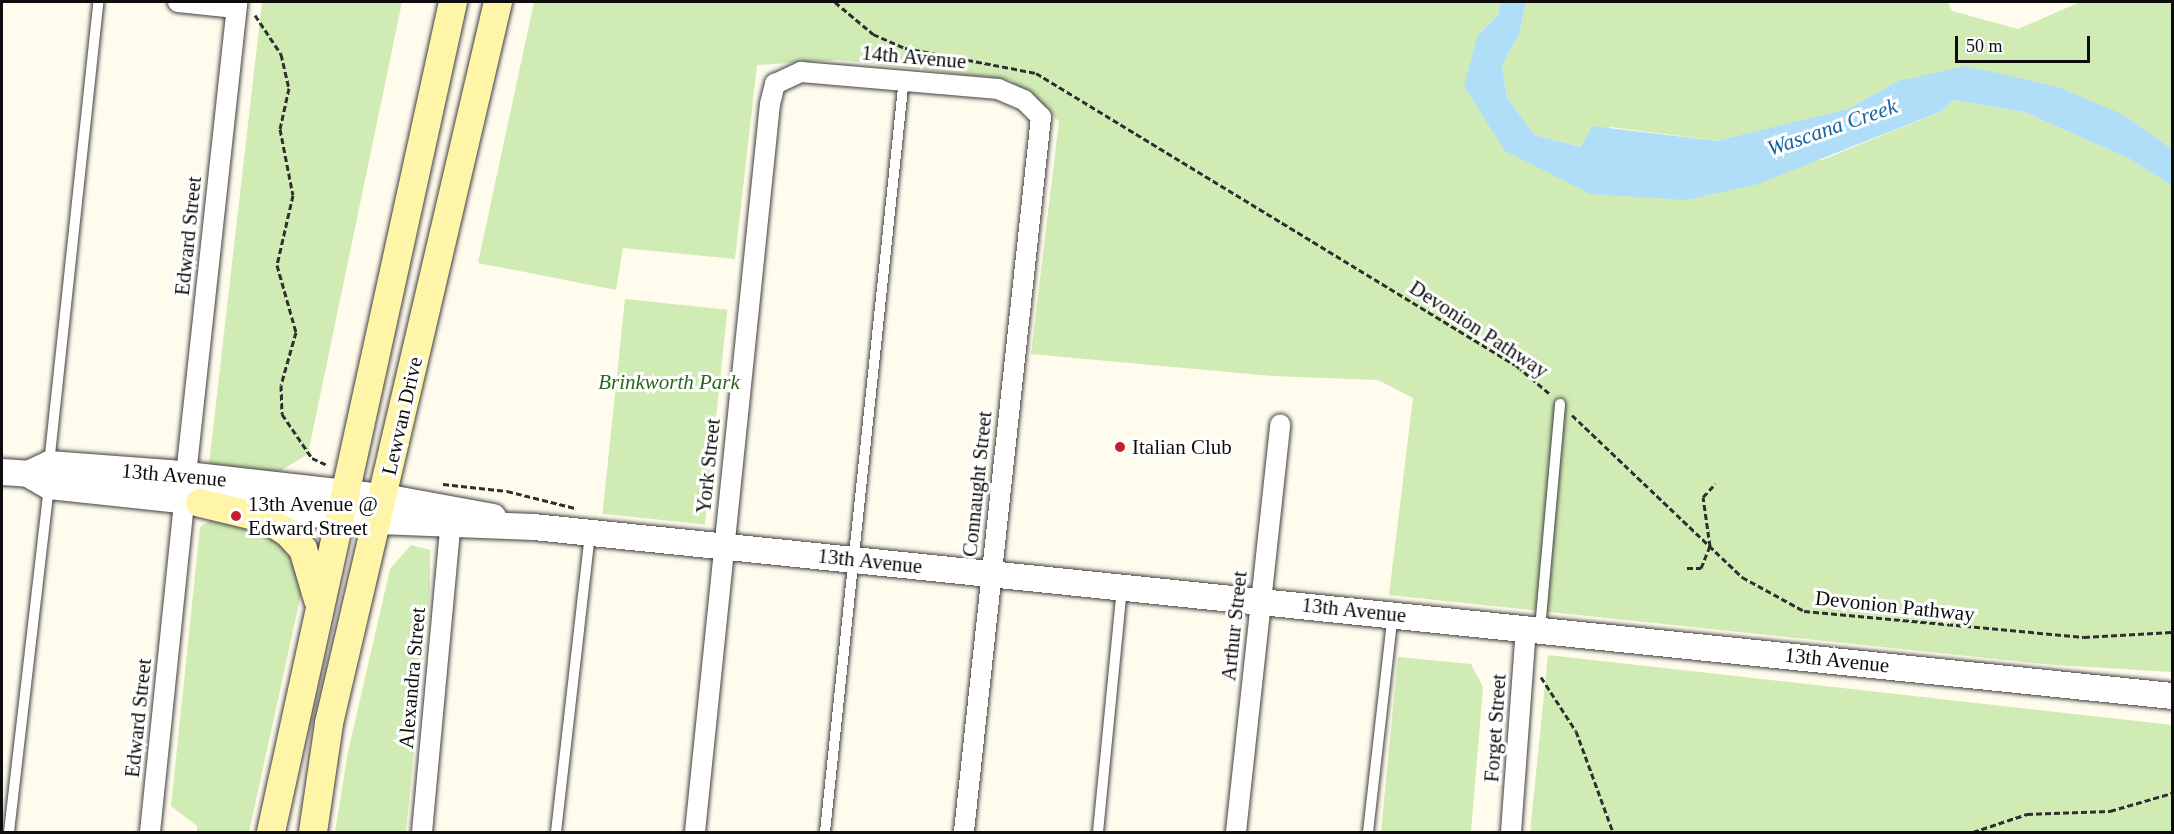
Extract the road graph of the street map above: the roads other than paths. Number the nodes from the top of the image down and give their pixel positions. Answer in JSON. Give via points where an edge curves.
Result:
{"nodes":[{"id":1,"x":98,"y":2,"type":"edge"},
{"id":2,"x":178,"y":2,"type":"edge"},
{"id":3,"x":453,"y":2,"type":"edge"},
{"id":4,"x":498,"y":2,"type":"edge"},
{"id":5,"x":236,"y":5,"type":"edge"},
{"id":6,"x":904,"y":78,"type":"junction"},
{"id":7,"x":770,"y":104,"type":"joint"},
{"id":8,"x":1040,"y":141,"type":"joint"},
{"id":9,"x":1560,"y":404,"type":"road end"},
{"id":10,"x":1280,"y":424,"type":"dead end"},
{"id":11,"x":2,"y":472,"type":"edge"},
{"id":12,"x":42,"y":475,"type":"junction"},
{"id":13,"x":186,"y":475,"type":"junction"},
{"id":14,"x":192,"y":502,"type":"junction"},
{"id":15,"x":342,"y":504,"type":"junction"},
{"id":16,"x":381,"y":509,"type":"junction"},
{"id":17,"x":587,"y":521,"type":"junction"},
{"id":18,"x":534,"y":527,"type":"junction"},
{"id":19,"x":450,"y":528,"type":"junction"},
{"id":20,"x":723,"y":546,"type":"junction"},
{"id":21,"x":851,"y":559,"type":"junction"},
{"id":22,"x":991,"y":573,"type":"junction"},
{"id":23,"x":1123,"y":586,"type":"junction"},
{"id":24,"x":1260,"y":600,"type":"junction"},
{"id":25,"x":319,"y":609,"type":"junction"},
{"id":26,"x":1393,"y":614,"type":"junction"},
{"id":27,"x":1533,"y":628,"type":"junction"},
{"id":28,"x":2172,"y":696,"type":"edge"},
{"id":29,"x":9,"y":832,"type":"edge"},
{"id":30,"x":150,"y":832,"type":"edge"},
{"id":31,"x":271,"y":832,"type":"edge"},
{"id":32,"x":313,"y":832,"type":"edge"},
{"id":33,"x":422,"y":832,"type":"edge"},
{"id":34,"x":556,"y":832,"type":"edge"},
{"id":35,"x":695,"y":832,"type":"edge"},
{"id":36,"x":825,"y":832,"type":"edge"},
{"id":37,"x":964,"y":832,"type":"edge"},
{"id":38,"x":1098,"y":832,"type":"edge"},
{"id":39,"x":1236,"y":832,"type":"edge"},
{"id":40,"x":1368,"y":832,"type":"edge"},
{"id":41,"x":1511,"y":832,"type":"edge"}],
"edges":[{"from":1,"to":12,"type":"lane"},
{"from":2,"to":5,"type":"street"},
{"from":3,"to":15,"type":"main road","name":"Lewvan Drive"},
{"from":4,"to":16,"type":"main road","name":"Lewvan Drive"},
{"from":5,"to":13,"type":"street","name":"Edward Street"},
{"from":6,"to":7,"type":"street","name":"14th Avenue","via":[[785,75],[775,84]]},
{"from":6,"to":8,"type":"street","name":"14th Avenue","via":[[998,89],[1024,100],[1041,117]]},
{"from":6,"to":21,"type":"lane"},
{"from":7,"to":20,"type":"street","name":"York Street"},
{"from":8,"to":22,"type":"street","name":"Connaught Street"},
{"from":9,"to":27,"type":"lane"},
{"from":10,"to":24,"type":"street","name":"Arthur Street"},
{"from":11,"to":12,"type":"street","name":"13th Avenue"},
{"from":12,"to":13,"type":"street","name":"13th Avenue"},
{"from":12,"to":14,"type":"street","name":"13th Avenue"},
{"from":12,"to":29,"type":"lane"},
{"from":13,"to":15,"type":"street","name":"13th Avenue"},
{"from":14,"to":15,"type":"street","name":"13th Avenue"},
{"from":14,"to":25,"type":"main road","via":[[266,519],[288,533],[303,549]]},
{"from":14,"to":30,"type":"street","name":"Edward Street"},
{"from":15,"to":16,"type":"street","name":"13th Avenue"},
{"from":15,"to":25,"type":"main road","name":"Lewvan Drive"},
{"from":16,"to":18,"type":"street","name":"13th Avenue"},
{"from":16,"to":19,"type":"street","name":"13th Avenue"},
{"from":16,"to":32,"type":"main road","name":"Lewvan Drive","via":[[329,723]]},
{"from":17,"to":18,"type":"street","name":"13th Avenue"},
{"from":17,"to":20,"type":"street","name":"13th Avenue"},
{"from":17,"to":34,"type":"lane"},
{"from":18,"to":19,"type":"street","name":"13th Avenue"},
{"from":19,"to":33,"type":"street","name":"Alexandra Street"},
{"from":20,"to":21,"type":"street","name":"13th Avenue"},
{"from":20,"to":35,"type":"street","name":"York Street"},
{"from":21,"to":22,"type":"street","name":"13th Avenue"},
{"from":21,"to":36,"type":"lane"},
{"from":22,"to":23,"type":"street","name":"13th Avenue"},
{"from":22,"to":37,"type":"street","name":"Connaught Street"},
{"from":23,"to":24,"type":"street","name":"13th Avenue"},
{"from":23,"to":38,"type":"lane"},
{"from":24,"to":26,"type":"street","name":"13th Avenue"},
{"from":24,"to":39,"type":"street","name":"Arthur Street"},
{"from":25,"to":31,"type":"main road","name":"Lewvan Drive"},
{"from":26,"to":27,"type":"street","name":"13th Avenue"},
{"from":26,"to":40,"type":"lane"},
{"from":27,"to":28,"type":"street","name":"13th Avenue"},
{"from":27,"to":41,"type":"street","name":"Forget Street"}]}
